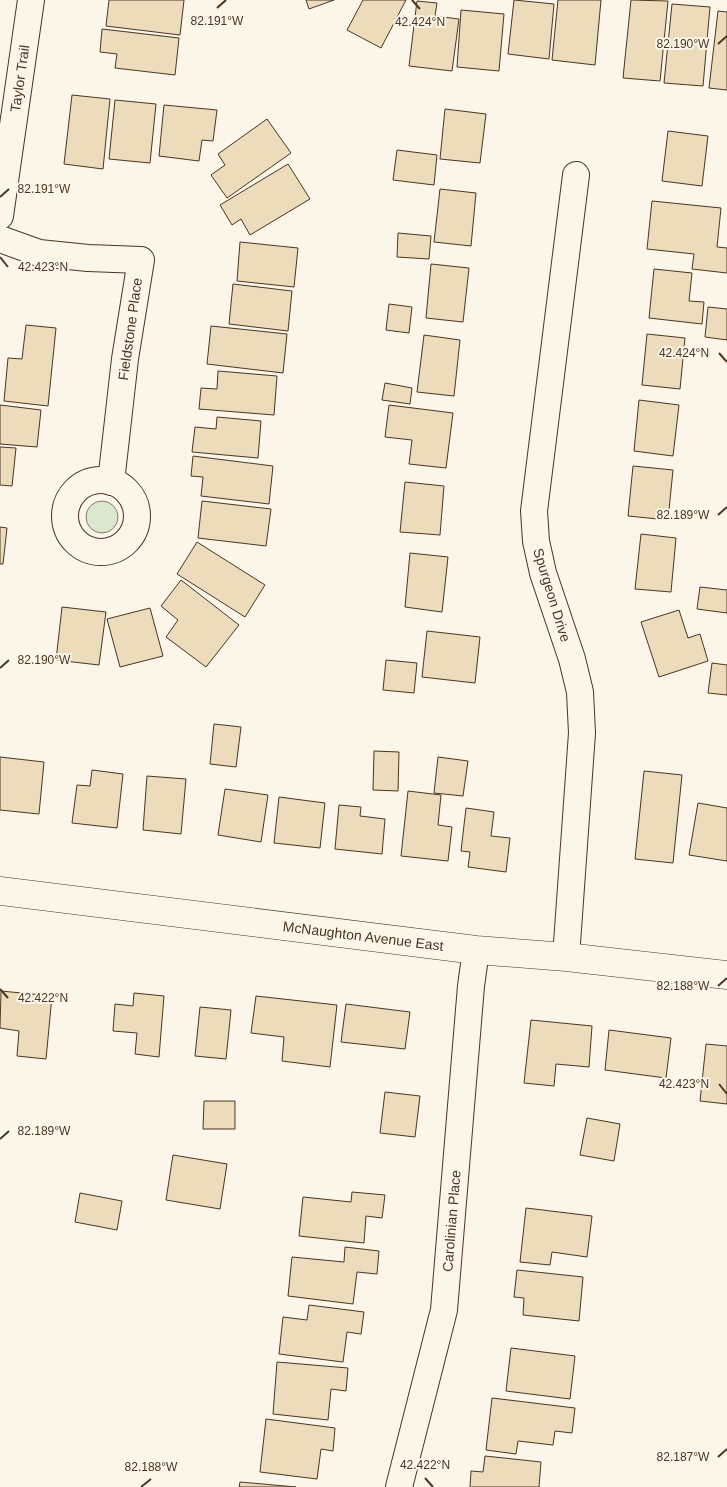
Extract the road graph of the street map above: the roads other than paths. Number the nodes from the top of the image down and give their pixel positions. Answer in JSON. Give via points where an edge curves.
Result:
{"nodes":[{"id":1,"x":30,"y":0,"type":"edge"},
{"id":2,"x":576,"y":175,"type":"dead end"},
{"id":3,"x":0,"y":216,"type":"edge"},
{"id":4,"x":0,"y":239,"type":"edge"},
{"id":5,"x":111,"y":482,"type":"dead end"},
{"id":6,"x":0,"y":892,"type":"edge"},
{"id":7,"x":476,"y":950,"type":"junction"},
{"id":8,"x":566,"y":957,"type":"junction"},
{"id":9,"x":727,"y":975,"type":"edge"},
{"id":10,"x":399,"y":1487,"type":"edge"}],
"edges":[{"from":1,"to":3,"type":"street","name":"Taylor Trail"},
{"from":2,"to":8,"type":"street","name":"Spurgeon Drive","via":[[534,510],[543,573],[580,692],[582,733]]},
{"from":4,"to":5,"type":"street","name":"Fieldstone Place","via":[[40,253],[141,260],[125,359]]},
{"from":6,"to":7,"type":"main road","name":"McNaughton Avenue East"},
{"from":7,"to":8,"type":"main road","name":"McNaughton Avenue East"},
{"from":7,"to":10,"type":"street","name":"Carolinian Place","via":[[444,1310]]},
{"from":8,"to":9,"type":"main road","name":"McNaughton Avenue East"}]}
